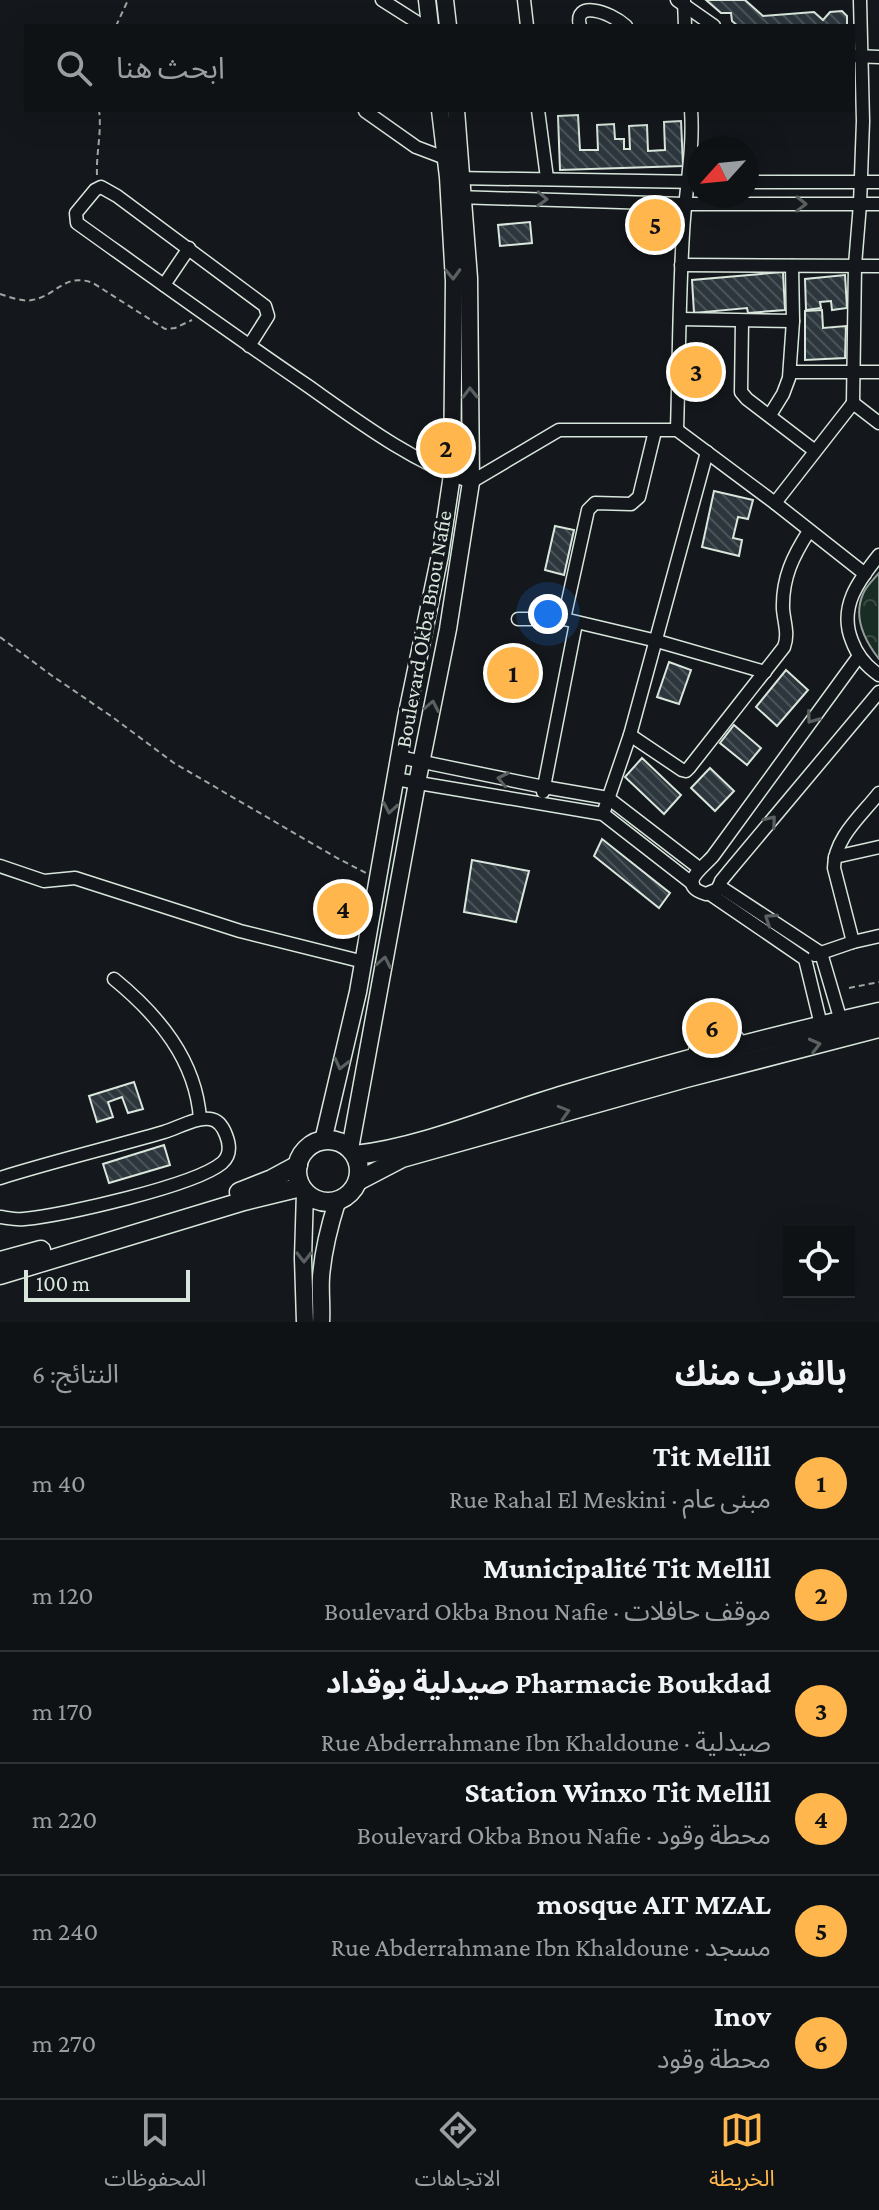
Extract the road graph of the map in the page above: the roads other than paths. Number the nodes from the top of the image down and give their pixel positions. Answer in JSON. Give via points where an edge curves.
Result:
{"nodes":[{"id":1,"x":382,"y":0,"type":"edge"},
{"id":2,"x":427,"y":0,"type":"edge"},
{"id":3,"x":445,"y":0,"type":"edge"},
{"id":4,"x":524,"y":0,"type":"edge"},
{"id":5,"x":860,"y":0,"type":"edge"},
{"id":6,"x":598,"y":1,"type":"edge"},
{"id":7,"x":681,"y":2,"type":"edge"},
{"id":8,"x":420,"y":24,"type":"edge"},
{"id":9,"x":430,"y":24,"type":"edge"},
{"id":10,"x":448,"y":24,"type":"edge"},
{"id":11,"x":527,"y":24,"type":"edge"},
{"id":12,"x":580,"y":24,"type":"edge"},
{"id":13,"x":624,"y":24,"type":"edge"},
{"id":14,"x":685,"y":24,"type":"edge"},
{"id":15,"x":711,"y":24,"type":"edge"},
{"id":16,"x":857,"y":56,"type":"edge"},
{"id":17,"x":879,"y":57,"type":"edge"},
{"id":18,"x":366,"y":112,"type":"edge"},
{"id":19,"x":440,"y":112,"type":"edge"},
{"id":20,"x":456,"y":112,"type":"edge"},
{"id":21,"x":538,"y":112,"type":"edge"},
{"id":22,"x":691,"y":112,"type":"edge"},
{"id":23,"x":863,"y":121,"type":"junction"},
{"id":24,"x":879,"y":121,"type":"edge"},
{"id":25,"x":691,"y":136,"type":"edge"},
{"id":26,"x":445,"y":158,"type":"junction"},
{"id":27,"x":456,"y":178,"type":"junction"},
{"id":28,"x":547,"y":178,"type":"junction"},
{"id":29,"x":687,"y":181,"type":"edge"},
{"id":30,"x":759,"y":182,"type":"edge"},
{"id":31,"x":860,"y":182,"type":"junction"},
{"id":32,"x":879,"y":182,"type":"edge"},
{"id":33,"x":687,"y":196,"type":"edge"},
{"id":34,"x":456,"y":197,"type":"junction"},
{"id":35,"x":684,"y":204,"type":"junction"},
{"id":36,"x":860,"y":204,"type":"junction"},
{"id":37,"x":879,"y":204,"type":"edge"},
{"id":38,"x":189,"y":248,"type":"junction"},
{"id":39,"x":681,"y":265,"type":"junction"},
{"id":40,"x":855,"y":265,"type":"junction"},
{"id":41,"x":792,"y":266,"type":"junction"},
{"id":42,"x":879,"y":266,"type":"edge"},
{"id":43,"x":164,"y":285,"type":"junction"},
{"id":44,"x":680,"y":319,"type":"junction"},
{"id":45,"x":742,"y":321,"type":"junction"},
{"id":46,"x":793,"y":321,"type":"junction"},
{"id":47,"x":249,"y":346,"type":"junction"},
{"id":48,"x":854,"y":371,"type":"junction"},
{"id":49,"x":790,"y":372,"type":"junction"},
{"id":50,"x":879,"y":372,"type":"edge"},
{"id":51,"x":853,"y":403,"type":"junction"},
{"id":52,"x":770,"y":415,"type":"junction"},
{"id":53,"x":879,"y":423,"type":"edge"},
{"id":54,"x":677,"y":430,"type":"junction"},
{"id":55,"x":655,"y":431,"type":"junction"},
{"id":56,"x":815,"y":451,"type":"junction"},
{"id":57,"x":707,"y":452,"type":"junction"},
{"id":58,"x":452,"y":475,"type":"junction"},
{"id":59,"x":471,"y":482,"type":"junction"},
{"id":60,"x":775,"y":503,"type":"junction"},
{"id":61,"x":809,"y":531,"type":"junction"},
{"id":62,"x":879,"y":555,"type":"edge"},
{"id":63,"x":865,"y":574,"type":"junction"},
{"id":64,"x":518,"y":619,"type":"dead end"},
{"id":65,"x":570,"y":621,"type":"junction"},
{"id":66,"x":657,"y":641,"type":"junction"},
{"id":67,"x":859,"y":656,"type":"junction"},
{"id":68,"x":765,"y":672,"type":"junction"},
{"id":69,"x":879,"y":675,"type":"edge"},
{"id":70,"x":879,"y":692,"type":"edge"},
{"id":71,"x":630,"y":735,"type":"junction"},
{"id":72,"x":399,"y":757,"type":"junction"},
{"id":73,"x":422,"y":762,"type":"junction"},
{"id":74,"x":395,"y":779,"type":"junction"},
{"id":75,"x":417,"y":783,"type":"junction"},
{"id":76,"x":544,"y":787,"type":"junction"},
{"id":77,"x":879,"y":793,"type":"edge"},
{"id":78,"x":608,"y":798,"type":"junction"},
{"id":79,"x":540,"y":803,"type":"junction"},
{"id":80,"x":603,"y":814,"type":"junction"},
{"id":81,"x":879,"y":847,"type":"edge"},
{"id":82,"x":835,"y":857,"type":"junction"},
{"id":83,"x":0,"y":866,"type":"edge"},
{"id":84,"x":702,"y":867,"type":"junction"},
{"id":85,"x":693,"y":884,"type":"junction"},
{"id":86,"x":717,"y":887,"type":"junction"},
{"id":87,"x":879,"y":936,"type":"edge"},
{"id":88,"x":853,"y":942,"type":"junction"},
{"id":89,"x":821,"y":953,"type":"junction"},
{"id":90,"x":805,"y":959,"type":"junction"},
{"id":91,"x":364,"y":962,"type":"junction"},
{"id":92,"x":114,"y":979,"type":"dead end"},
{"id":93,"x":879,"y":1012,"type":"edge"},
{"id":94,"x":841,"y":1021,"type":"junction"},
{"id":95,"x":821,"y":1025,"type":"junction"},
{"id":96,"x":879,"y":1028,"type":"edge"},
{"id":97,"x":200,"y":1119,"type":"junction"},
{"id":98,"x":323,"y":1141,"type":"junction"},
{"id":99,"x":353,"y":1152,"type":"junction"},
{"id":100,"x":298,"y":1165,"type":"junction"},
{"id":101,"x":0,"y":1178,"type":"edge"},
{"id":102,"x":358,"y":1181,"type":"junction"},
{"id":103,"x":303,"y":1189,"type":"junction"},
{"id":104,"x":337,"y":1202,"type":"junction"},
{"id":105,"x":0,"y":1217,"type":"edge"},
{"id":106,"x":0,"y":1261,"type":"edge"},
{"id":107,"x":0,"y":1275,"type":"edge"},
{"id":108,"x":305,"y":1322,"type":"edge"},
{"id":109,"x":321,"y":1322,"type":"edge"}],
"edges":[{"from":1,"to":8,"type":"street"},
{"from":2,"to":9,"type":"main road"},
{"from":3,"to":10,"type":"main road"},
{"from":4,"to":11,"type":"street"},
{"from":5,"to":16,"type":"street"},
{"from":6,"to":12,"type":"street","via":[[580,5]]},
{"from":6,"to":13,"type":"street"},
{"from":7,"to":14,"type":"street"},
{"from":7,"to":15,"type":"street"},
{"from":16,"to":17,"type":"street"},
{"from":16,"to":23,"type":"street"},
{"from":18,"to":26,"type":"street","via":[[416,147]]},
{"from":19,"to":26,"type":"main road","name":"Boulevard Okba Bnou Nafie"},
{"from":20,"to":27,"type":"main road","name":"Boulevard Okba Bnou Nafie"},
{"from":21,"to":28,"type":"street"},
{"from":22,"to":25,"type":"street"},
{"from":23,"to":24,"type":"street"},
{"from":23,"to":31,"type":"street"},
{"from":26,"to":27,"type":"main road","name":"Boulevard Okba Bnou Nafie"},
{"from":27,"to":28,"type":"street"},
{"from":27,"to":34,"type":"main road","name":"Boulevard Okba Bnou Nafie"},
{"from":28,"to":29,"type":"street"},
{"from":30,"to":31,"type":"street"},
{"from":31,"to":32,"type":"street"},
{"from":31,"to":36,"type":"street"},
{"from":33,"to":35,"type":"street"},
{"from":34,"to":35,"type":"street","one_way":true},
{"from":34,"to":58,"type":"main road","name":"Boulevard Okba Bnou Nafie","one_way":true},
{"from":59,"to":34,"type":"main road","name":"Boulevard Okba Bnou Nafie","one_way":true,"via":[[469,278]]},
{"from":35,"to":36,"type":"street","one_way":true},
{"from":35,"to":39,"type":"street"},
{"from":36,"to":37,"type":"street"},
{"from":36,"to":40,"type":"street"},
{"from":38,"to":43,"type":"street"},
{"from":38,"to":43,"type":"street","via":[[106,189],[98,188],[76,213],[77,223]]},
{"from":38,"to":47,"type":"street","via":[[265,306],[268,316]]},
{"from":39,"to":41,"type":"street"},
{"from":39,"to":44,"type":"street"},
{"from":40,"to":41,"type":"street"},
{"from":40,"to":42,"type":"street"},
{"from":40,"to":48,"type":"street"},
{"from":41,"to":46,"type":"street"},
{"from":43,"to":47,"type":"street"},
{"from":44,"to":45,"type":"street"},
{"from":44,"to":54,"type":"street"},
{"from":45,"to":46,"type":"street"},
{"from":45,"to":52,"type":"street","via":[[741,392]]},
{"from":46,"to":49,"type":"street"},
{"from":47,"to":58,"type":"street","via":[[379,435]]},
{"from":48,"to":49,"type":"street"},
{"from":48,"to":50,"type":"street"},
{"from":48,"to":51,"type":"street"},
{"from":49,"to":52,"type":"street"},
{"from":51,"to":53,"type":"street"},
{"from":51,"to":56,"type":"street"},
{"from":52,"to":56,"type":"street"},
{"from":54,"to":55,"type":"street"},
{"from":54,"to":57,"type":"street"},
{"from":55,"to":59,"type":"street","via":[[559,430]]},
{"from":55,"to":65,"type":"street","via":[[639,497],[631,504],[595,503],[588,510]]},
{"from":56,"to":60,"type":"street"},
{"from":57,"to":60,"type":"street"},
{"from":57,"to":66,"type":"street"},
{"from":58,"to":59,"type":"street"},
{"from":58,"to":72,"type":"main road","name":"Boulevard Okba Bnou Nafie"},
{"from":73,"to":59,"type":"main road","name":"Boulevard Okba Bnou Nafie","one_way":true},
{"from":60,"to":61,"type":"street"},
{"from":61,"to":63,"type":"street"},
{"from":61,"to":68,"type":"street","via":[[785,581],[786,643]]},
{"from":62,"to":63,"type":"street"},
{"from":63,"to":67,"type":"street","via":[[847,612]]},
{"from":64,"to":65,"type":"street"},
{"from":65,"to":66,"type":"street"},
{"from":65,"to":76,"type":"street"},
{"from":66,"to":68,"type":"street"},
{"from":66,"to":71,"type":"street"},
{"from":67,"to":69,"type":"street"},
{"from":67,"to":84,"type":"street","one_way":true},
{"from":68,"to":71,"type":"street","via":[[686,771]]},
{"from":86,"to":70,"type":"street","one_way":true},
{"from":71,"to":78,"type":"street"},
{"from":72,"to":73,"type":"street"},
{"from":72,"to":74,"type":"main road","name":"Boulevard Okba Bnou Nafie"},
{"from":73,"to":75,"type":"main road","name":"Boulevard Okba Bnou Nafie"},
{"from":76,"to":73,"type":"street","one_way":true},
{"from":74,"to":75,"type":"street"},
{"from":74,"to":91,"type":"main road","name":"Boulevard Okba Bnou Nafie","one_way":true},
{"from":75,"to":79,"type":"street"},
{"from":99,"to":75,"type":"main road","name":"Boulevard Okba Bnou Nafie","one_way":true},
{"from":76,"to":78,"type":"street"},
{"from":76,"to":79,"type":"street"},
{"from":77,"to":82,"type":"street","via":[[840,842]]},
{"from":78,"to":80,"type":"street"},
{"from":78,"to":84,"type":"street"},
{"from":79,"to":80,"type":"street"},
{"from":80,"to":85,"type":"street"},
{"from":81,"to":82,"type":"street"},
{"from":82,"to":88,"type":"street"},
{"from":83,"to":91,"type":"street","via":[[44,881],[75,878],[240,931]]},
{"from":84,"to":85,"type":"street","via":[[693,875]]},
{"from":84,"to":86,"type":"street","via":[[719,874]]},
{"from":85,"to":86,"type":"street","via":[[700,892]]},
{"from":89,"to":86,"type":"street","one_way":true},
{"from":86,"to":90,"type":"street"},
{"from":87,"to":88,"type":"street"},
{"from":88,"to":89,"type":"street"},
{"from":89,"to":90,"type":"street"},
{"from":89,"to":94,"type":"street"},
{"from":90,"to":95,"type":"street"},
{"from":91,"to":98,"type":"main road","name":"Boulevard Okba Bnou Nafie","one_way":true},
{"from":92,"to":97,"type":"street","via":[[159,1022],[183,1057]]},
{"from":93,"to":94,"type":"highway"},
{"from":94,"to":95,"type":"highway"},
{"from":95,"to":99,"type":"highway","via":[[560,1096],[380,1152]]},
{"from":102,"to":96,"type":"highway","one_way":true,"via":[[402,1158]]},
{"from":97,"to":101,"type":"street"},
{"from":97,"to":105,"type":"street","via":[[217,1121],[229,1149],[221,1163],[199,1175],[66,1211]]},
{"from":98,"to":99,"type":"highway","via":[[335,1141]]},
{"from":98,"to":100,"type":"highway","via":[[307,1149]]},
{"from":99,"to":102,"type":"highway"},
{"from":100,"to":103,"type":"highway"},
{"from":100,"to":106,"type":"highway","via":[[239,1192]]},
{"from":102,"to":104,"type":"highway"},
{"from":103,"to":104,"type":"highway","via":[[321,1202]]},
{"from":103,"to":107,"type":"highway","via":[[244,1201]]},
{"from":103,"to":108,"type":"main road","one_way":true},
{"from":104,"to":109,"type":"main road","via":[[323,1257]]}]}
